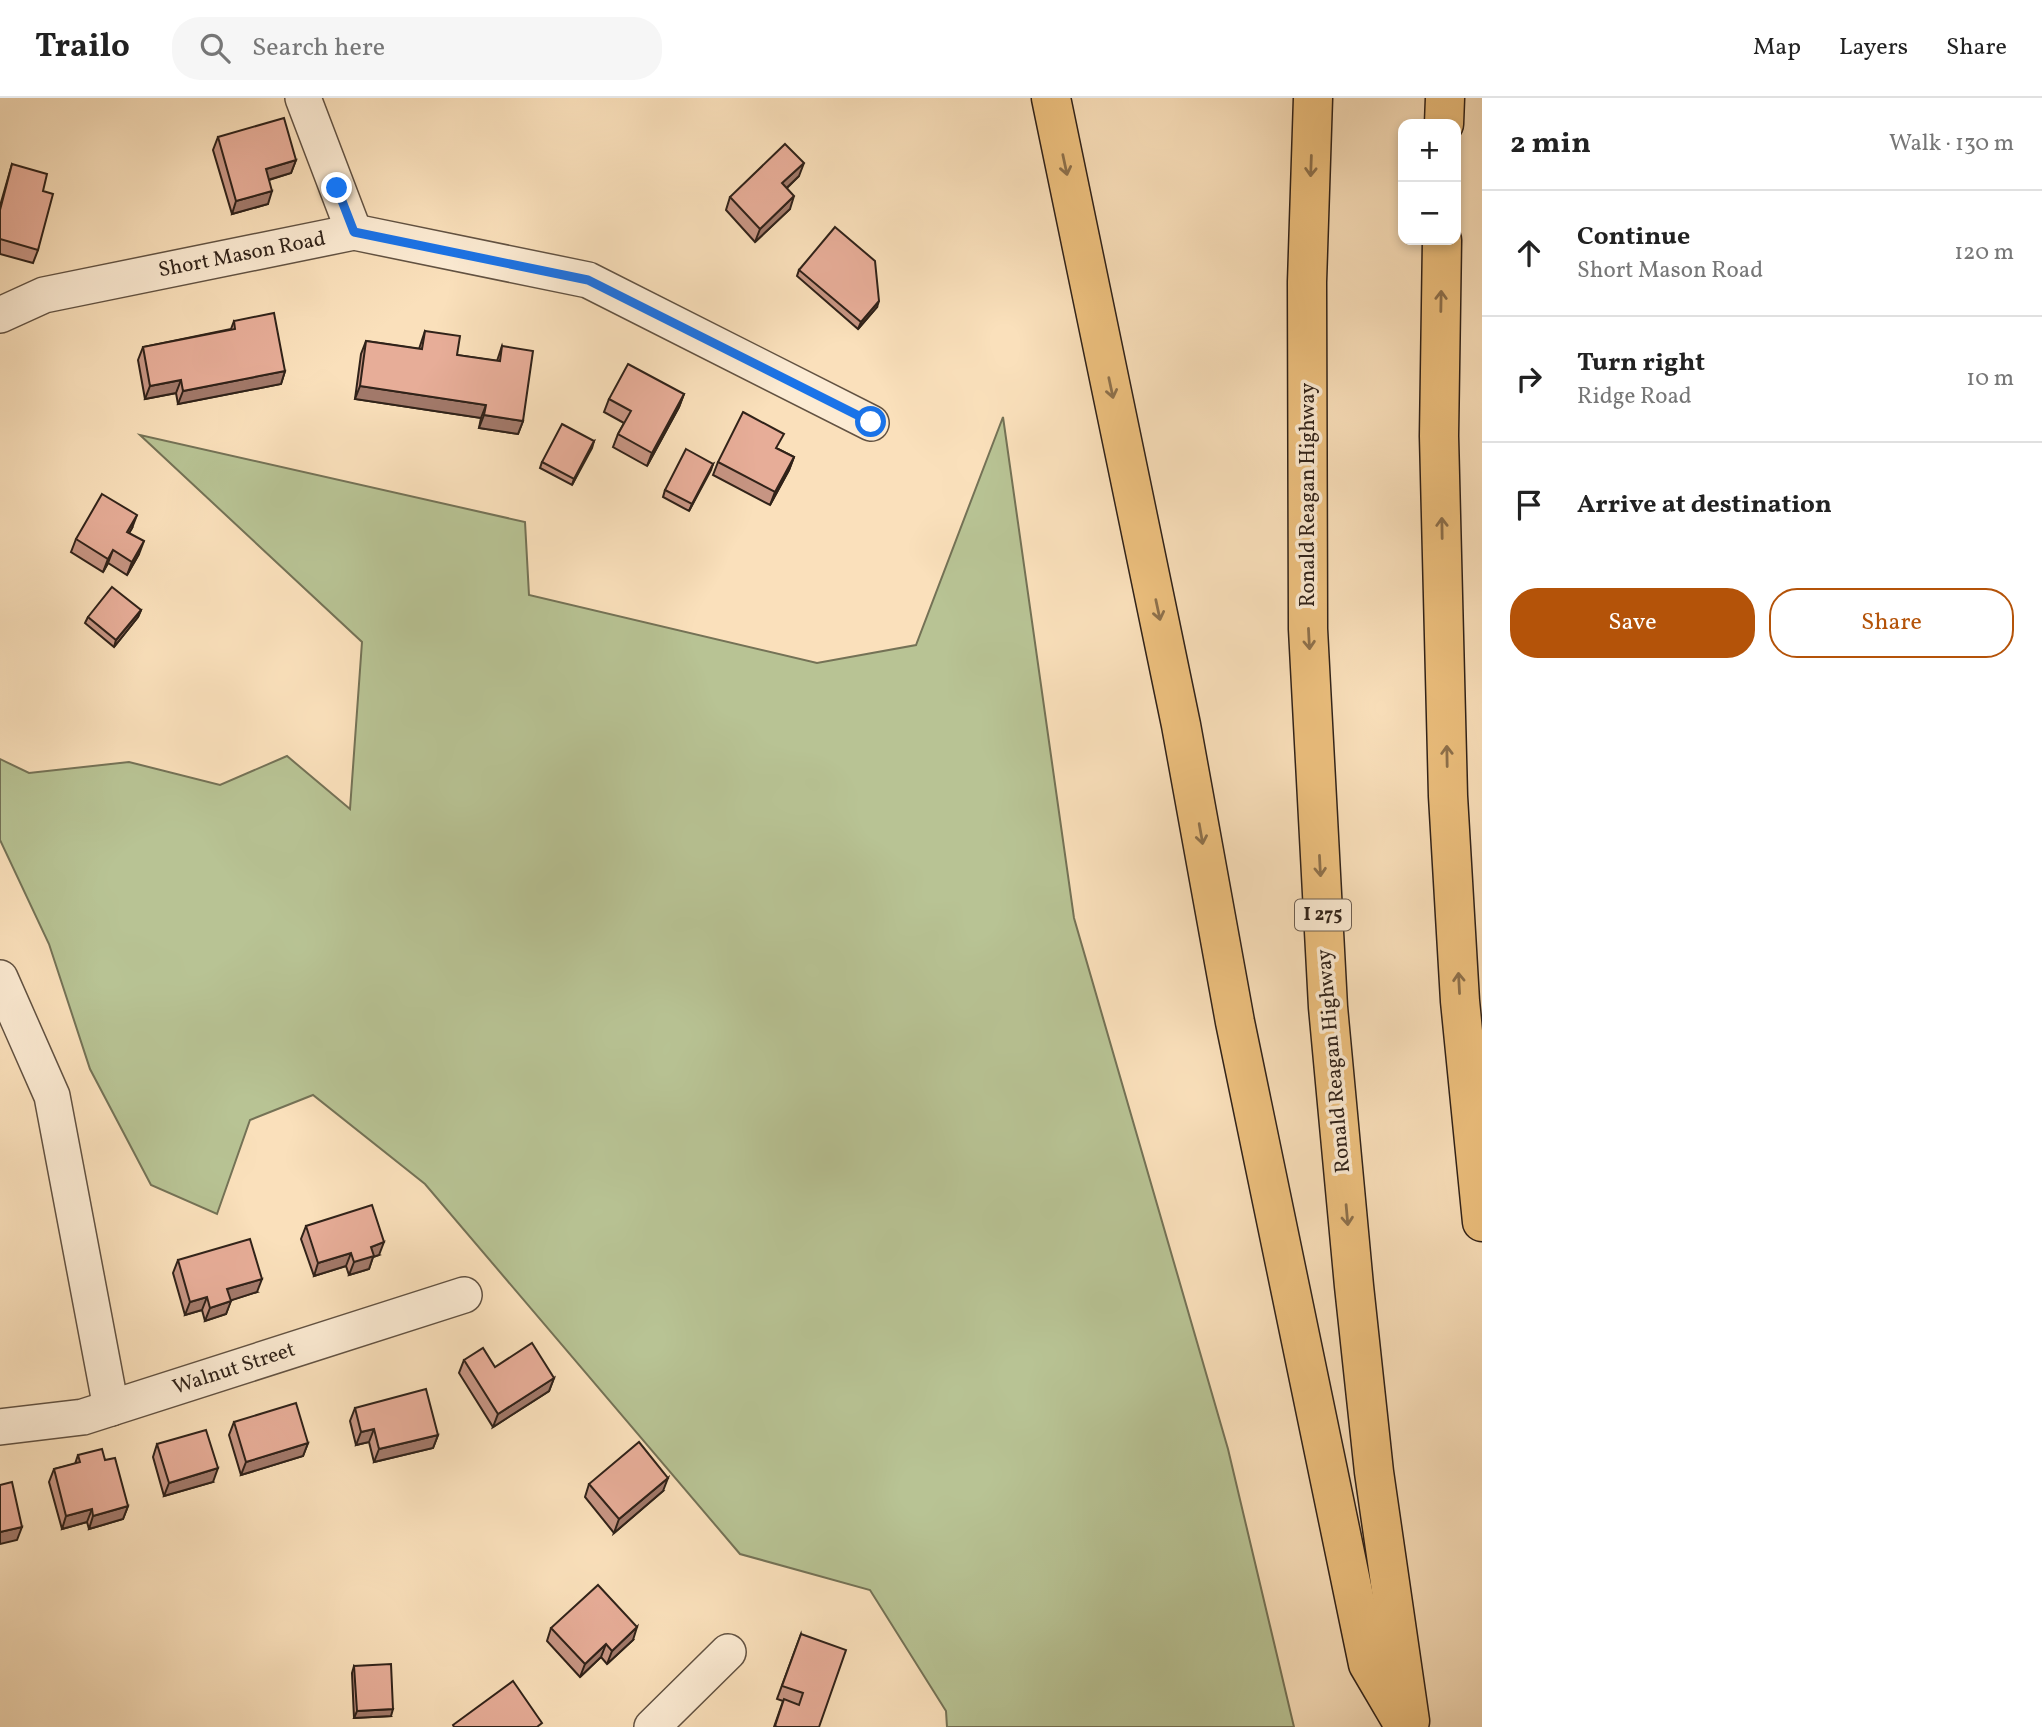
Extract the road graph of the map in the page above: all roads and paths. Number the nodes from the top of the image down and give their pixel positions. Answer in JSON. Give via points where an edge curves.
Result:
{"nodes":[{"id":1,"x":303,"y":98,"type":"edge"},
{"id":2,"x":1051,"y":98,"type":"edge"},
{"id":3,"x":1313,"y":98,"type":"edge"},
{"id":4,"x":1445,"y":98,"type":"edge"},
{"id":5,"x":1444,"y":119,"type":"edge"},
{"id":6,"x":354,"y":232,"type":"junction"},
{"id":7,"x":1442,"y":245,"type":"edge"},
{"id":8,"x":0,"y":315,"type":"edge"},
{"id":9,"x":871,"y":422,"type":"dead end"},
{"id":10,"x":0,"y":978,"type":"edge"},
{"id":11,"x":1482,"y":1222,"type":"edge"},
{"id":12,"x":464,"y":1295,"type":"dead end"},
{"id":13,"x":111,"y":1408,"type":"junction"},
{"id":14,"x":0,"y":1427,"type":"edge"},
{"id":15,"x":728,"y":1652,"type":"dead end"},
{"id":16,"x":652,"y":1727,"type":"edge"},
{"id":17,"x":1405,"y":1727,"type":"edge"},
{"id":18,"x":1411,"y":1727,"type":"edge"}],
"edges":[{"from":1,"to":6,"type":"street"},
{"from":2,"to":17,"type":"highway","one_way":true,"via":[[1368,1664]]},
{"from":3,"to":18,"type":"highway","name":"Ronald Reagan Highway","number":"I 275","one_way":true,"via":[[1307,282],[1308,629],[1328,1007],[1374,1472]]},
{"from":4,"to":5,"type":"highway"},
{"from":6,"to":8,"type":"street","name":"Short Mason Road","via":[[44,295]]},
{"from":6,"to":9,"type":"street","name":"Short Mason Road","via":[[588,280]]},
{"from":11,"to":7,"type":"highway","one_way":true,"via":[[1460,1001],[1448,796],[1439,436]]},
{"from":10,"to":13,"type":"street","via":[[52,1096]]},
{"from":12,"to":13,"type":"street","name":"Walnut Street"},
{"from":13,"to":14,"type":"street","name":"Walnut Street","via":[[83,1418]]},
{"from":15,"to":16,"type":"street"}]}
